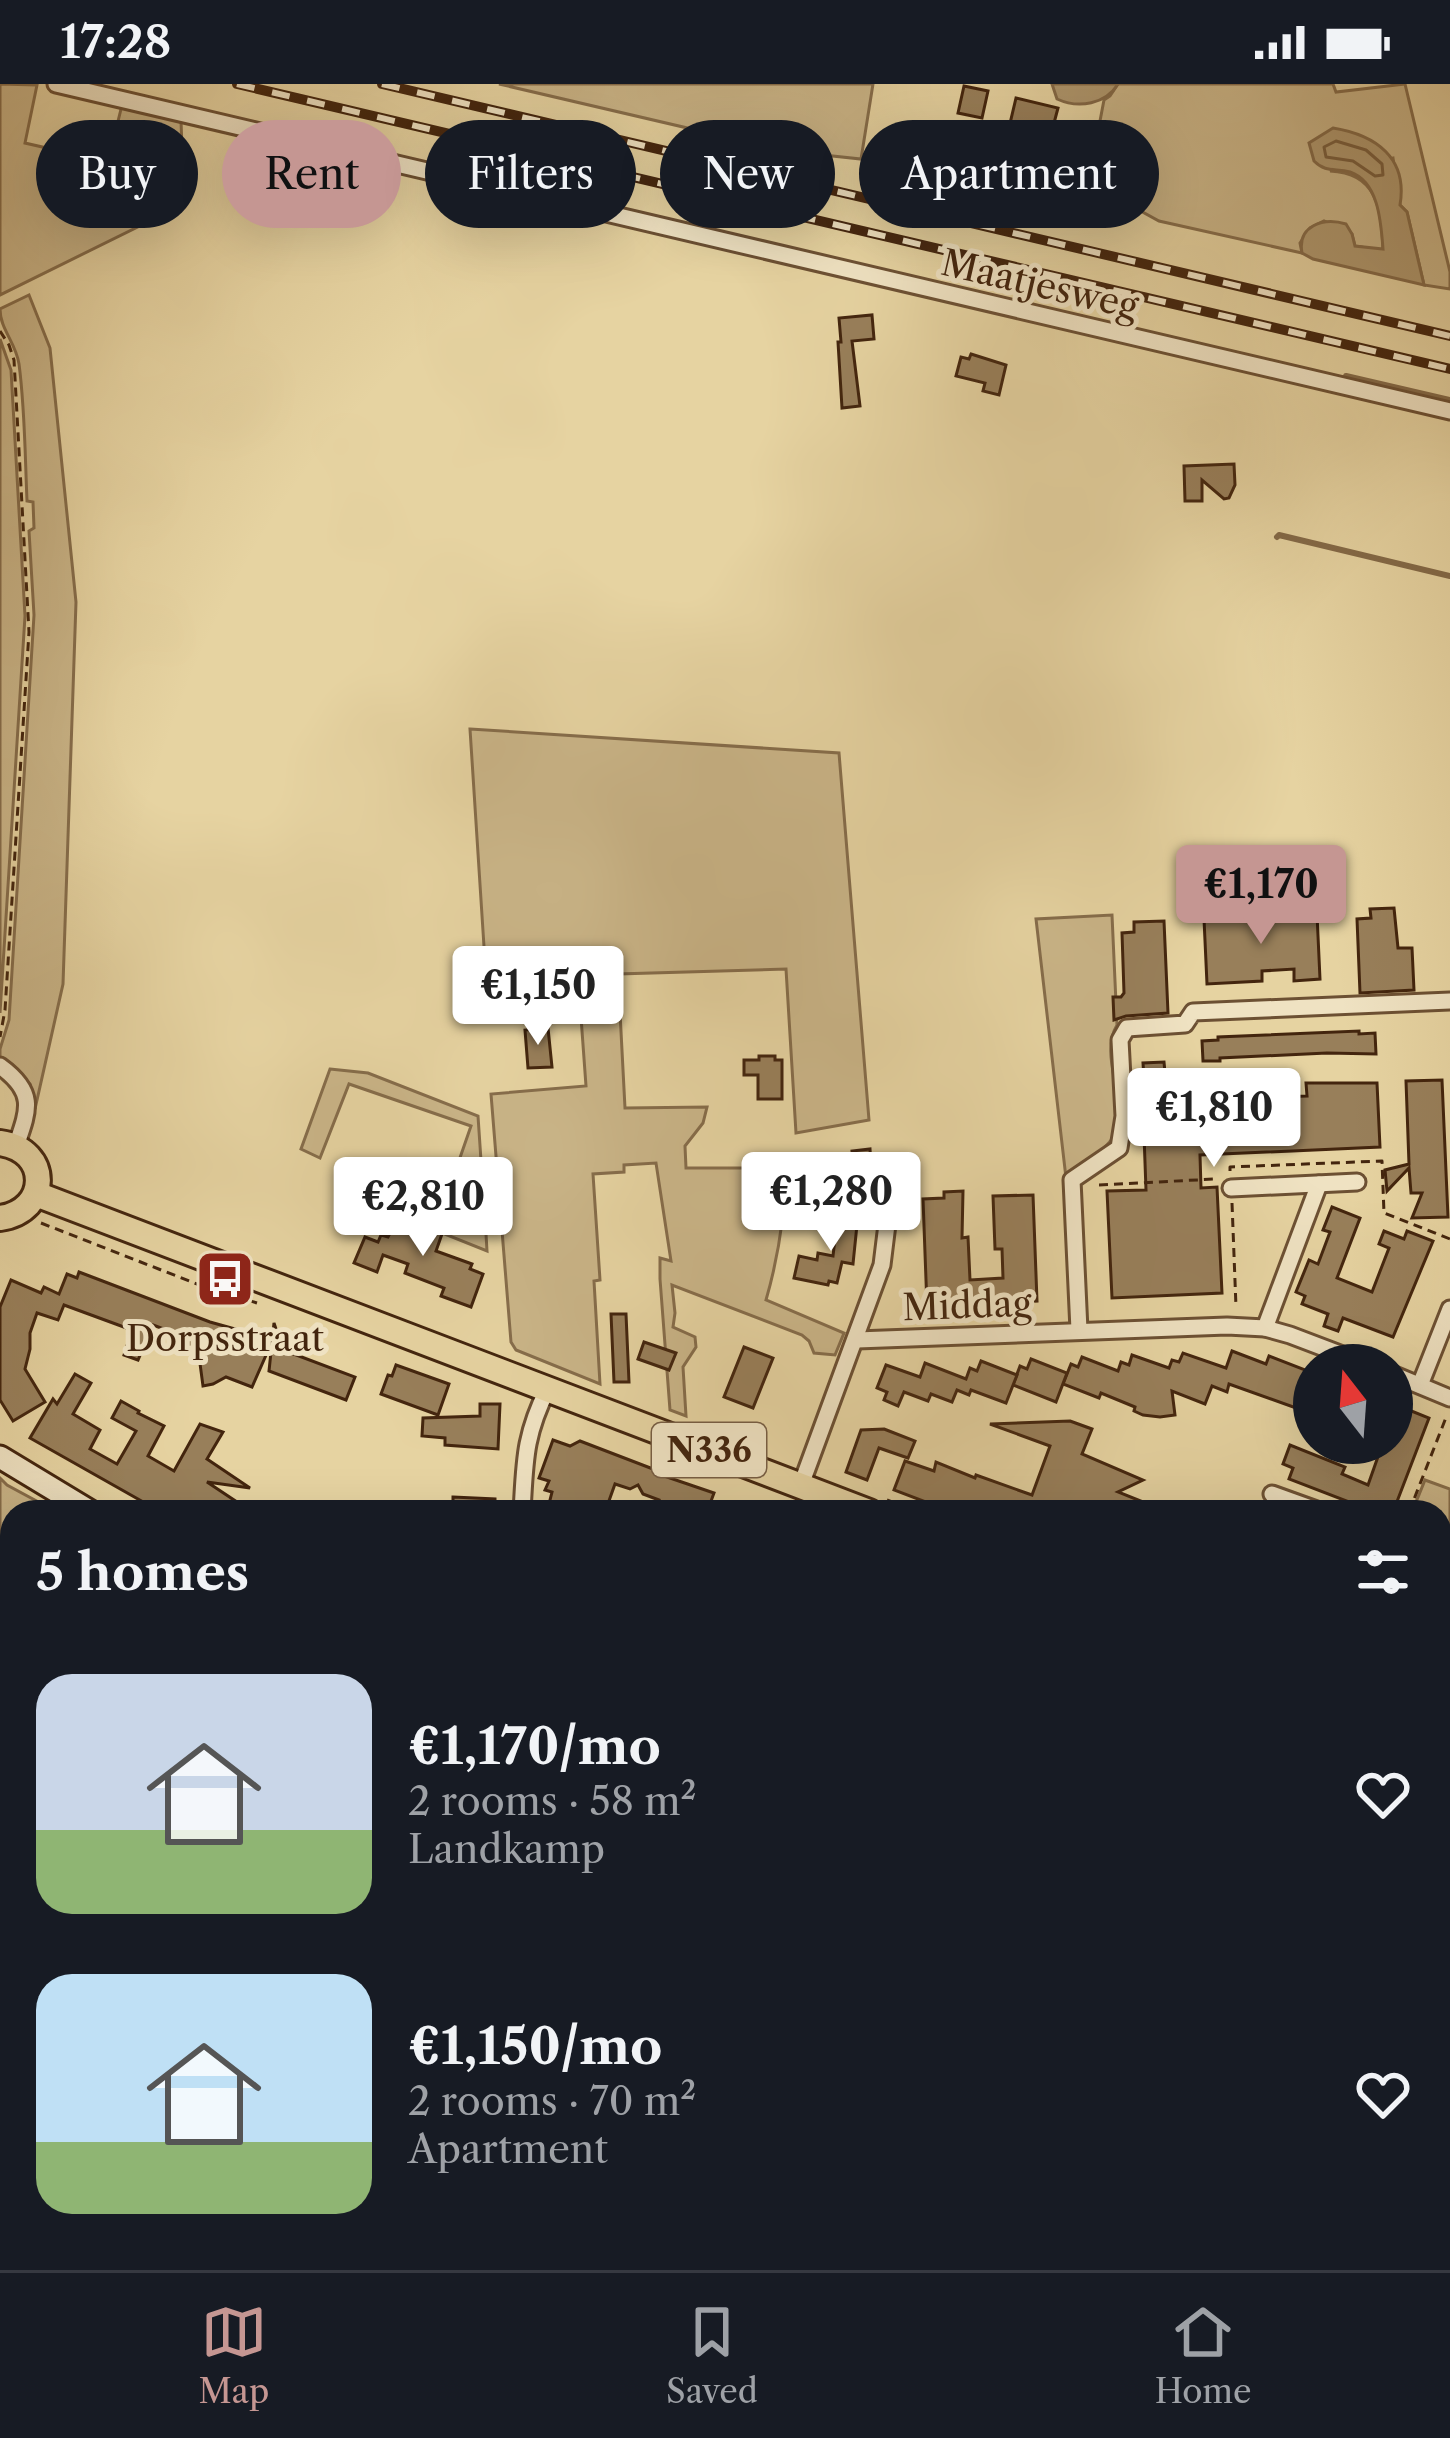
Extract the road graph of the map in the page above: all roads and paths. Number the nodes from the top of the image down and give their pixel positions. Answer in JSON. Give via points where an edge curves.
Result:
{"nodes":[{"id":1,"x":56,"y":84,"type":"edge"},
{"id":2,"x":0,"y":331,"type":"edge"},
{"id":3,"x":1450,"y":411,"type":"edge"},
{"id":4,"x":1450,"y":1001,"type":"edge"},
{"id":5,"x":0,"y":1037,"type":"edge"},
{"id":6,"x":0,"y":1066,"type":"edge"},
{"id":7,"x":8,"y":1145,"type":"edge"},
{"id":8,"x":1357,"y":1182,"type":"dead end"},
{"id":9,"x":1319,"y":1184,"type":"junction"},
{"id":10,"x":1231,"y":1188,"type":"junction"},
{"id":11,"x":1071,"y":1190,"type":"junction"},
{"id":12,"x":36,"y":1194,"type":"junction"},
{"id":13,"x":905,"y":1198,"type":"dead end"},
{"id":14,"x":0,"y":1218,"type":"edge"},
{"id":15,"x":1450,"y":1309,"type":"edge"},
{"id":16,"x":1237,"y":1327,"type":"junction"},
{"id":17,"x":1265,"y":1328,"type":"junction"},
{"id":18,"x":1079,"y":1330,"type":"junction"},
{"id":19,"x":857,"y":1340,"type":"junction"},
{"id":20,"x":1310,"y":1344,"type":"edge"},
{"id":21,"x":1413,"y":1382,"type":"edge"},
{"id":22,"x":1420,"y":1385,"type":"junction"},
{"id":23,"x":548,"y":1388,"type":"junction"},
{"id":24,"x":1450,"y":1398,"type":"edge"},
{"id":25,"x":1450,"y":1408,"type":"edge"},
{"id":26,"x":0,"y":1457,"type":"edge"},
{"id":27,"x":801,"y":1485,"type":"junction"},
{"id":28,"x":1272,"y":1494,"type":"dead end"},
{"id":29,"x":72,"y":1500,"type":"edge"},
{"id":30,"x":522,"y":1500,"type":"edge"},
{"id":31,"x":839,"y":1500,"type":"edge"},
{"id":32,"x":1285,"y":1500,"type":"edge"},
{"id":33,"x":1414,"y":1500,"type":"edge"}],
"edges":[{"from":1,"to":3,"type":"street","name":"Maatjesweg"},
{"from":2,"to":5,"type":"path","via":[[14,368],[29,607]]},
{"from":4,"to":11,"type":"street","via":[[1193,1012],[1185,1024],[1127,1028],[1120,1040],[1119,1148],[1072,1180]]},
{"from":6,"to":7,"type":"street","via":[[27,1097],[27,1115]]},
{"from":7,"to":12,"type":"main road","via":[[35,1166]]},
{"from":8,"to":9,"type":"street"},
{"from":9,"to":10,"type":"street"},
{"from":9,"to":17,"type":"street"},
{"from":10,"to":11,"type":"path","via":[[1230,1179]]},
{"from":10,"to":16,"type":"path"},
{"from":11,"to":18,"type":"street","name":"Middag"},
{"from":12,"to":14,"type":"main road","via":[[24,1210]]},
{"from":12,"to":23,"type":"main road","number":"N336"},
{"from":13,"to":19,"type":"street","name":"Middag","via":[[890,1200],[882,1265]]},
{"from":15,"to":22,"type":"street"},
{"from":16,"to":17,"type":"street","name":"Middag"},
{"from":16,"to":18,"type":"street","name":"Middag"},
{"from":17,"to":20,"type":"street","name":"Middag"},
{"from":18,"to":19,"type":"street","name":"Middag"},
{"from":19,"to":27,"type":"street","name":"Middag"},
{"from":21,"to":22,"type":"street"},
{"from":22,"to":24,"type":"street"},
{"from":23,"to":27,"type":"main road","number":"N336"},
{"from":23,"to":30,"type":"street","via":[[524,1452]]},
{"from":25,"to":33,"type":"path"},
{"from":26,"to":29,"type":"main road"},
{"from":27,"to":31,"type":"main road","number":"N336"},
{"from":28,"to":32,"type":"street"}]}
